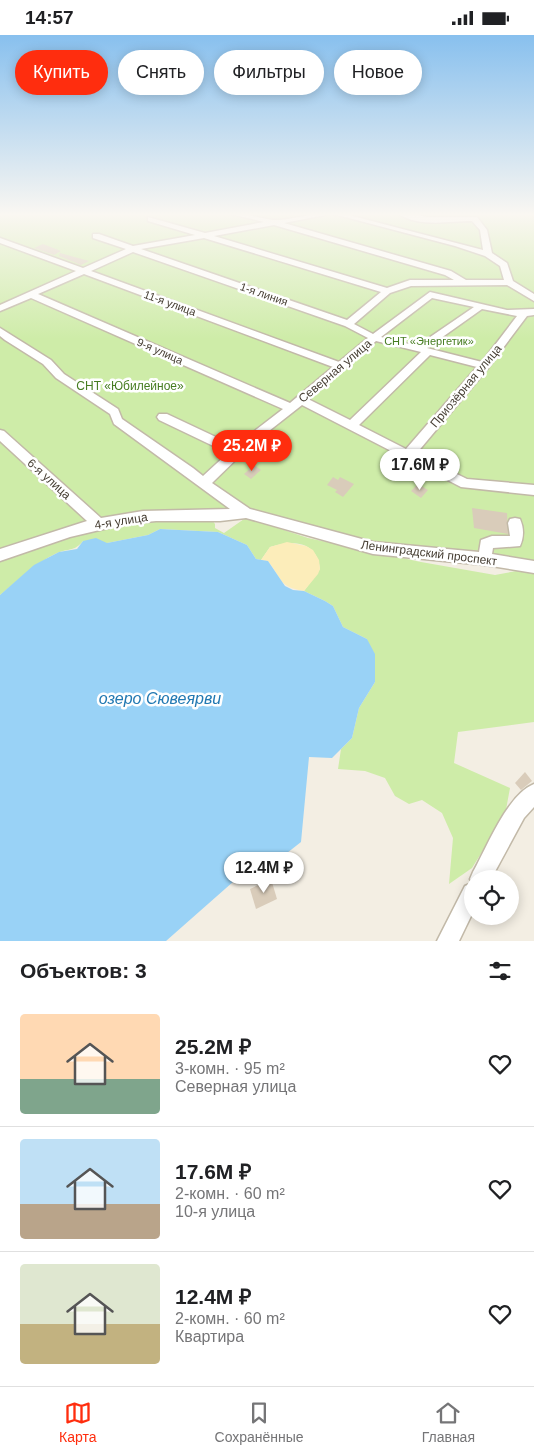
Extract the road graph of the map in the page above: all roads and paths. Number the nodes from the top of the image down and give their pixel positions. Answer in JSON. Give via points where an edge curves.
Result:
{"nodes":[{"id":1,"x":42,"y":255,"type":"edge"},
{"id":2,"x":118,"y":255,"type":"edge"},
{"id":3,"x":156,"y":255,"type":"edge"},
{"id":4,"x":274,"y":255,"type":"edge"},
{"id":5,"x":387,"y":255,"type":"edge"},
{"id":6,"x":491,"y":255,"type":"edge"},
{"id":7,"x":83,"y":270,"type":"junction"},
{"id":8,"x":464,"y":282,"type":"junction"},
{"id":9,"x":509,"y":282,"type":"junction"},
{"id":10,"x":387,"y":291,"type":"junction"},
{"id":11,"x":30,"y":294,"type":"junction"},
{"id":12,"x":534,"y":298,"type":"edge"},
{"id":13,"x":481,"y":306,"type":"junction"},
{"id":14,"x":0,"y":308,"type":"edge"},
{"id":15,"x":534,"y":312,"type":"edge"},
{"id":16,"x":523,"y":315,"type":"junction"},
{"id":17,"x":348,"y":323,"type":"junction"},
{"id":18,"x":0,"y":331,"type":"edge"},
{"id":19,"x":374,"y":338,"type":"junction"},
{"id":20,"x":424,"y":350,"type":"junction"},
{"id":21,"x":340,"y":366,"type":"junction"},
{"id":22,"x":484,"y":366,"type":"junction"},
{"id":23,"x":300,"y":400,"type":"junction"},
{"id":24,"x":291,"y":408,"type":"junction"},
{"id":25,"x":163,"y":417,"type":"dead end"},
{"id":26,"x":351,"y":426,"type":"junction"},
{"id":27,"x":0,"y":434,"type":"edge"},
{"id":28,"x":237,"y":452,"type":"junction"},
{"id":29,"x":408,"y":455,"type":"junction"},
{"id":30,"x":203,"y":484,"type":"junction"},
{"id":31,"x":534,"y":490,"type":"edge"},
{"id":32,"x":246,"y":513,"type":"junction"},
{"id":33,"x":515,"y":523,"type":"dead end"},
{"id":34,"x":99,"y":524,"type":"junction"},
{"id":35,"x":0,"y":555,"type":"edge"},
{"id":36,"x":485,"y":559,"type":"junction"},
{"id":37,"x":534,"y":567,"type":"edge"},
{"id":38,"x":534,"y":793,"type":"edge"},
{"id":39,"x":485,"y":870,"type":"edge"},
{"id":40,"x":464,"y":909,"type":"edge"},
{"id":41,"x":448,"y":941,"type":"edge"}],
"edges":[{"from":1,"to":7,"type":"street","name":"11-я улица"},
{"from":2,"to":7,"type":"street"},
{"from":3,"to":17,"type":"street","name":"1-я линия"},
{"from":4,"to":10,"type":"street"},
{"from":5,"to":8,"type":"street","via":[[448,273]]},
{"from":6,"to":9,"type":"street","via":[[504,265]]},
{"from":7,"to":11,"type":"street"},
{"from":7,"to":21,"type":"street","name":"11-я улица"},
{"from":8,"to":9,"type":"street"},
{"from":8,"to":10,"type":"street","via":[[410,283]]},
{"from":9,"to":12,"type":"street"},
{"from":10,"to":17,"type":"street"},
{"from":11,"to":14,"type":"street"},
{"from":11,"to":24,"type":"street","name":"9-я улица"},
{"from":13,"to":16,"type":"street","name":"Северная улица"},
{"from":13,"to":19,"type":"street","name":"Северная улица","via":[[430,295]]},
{"from":13,"to":20,"type":"street"},
{"from":15,"to":16,"type":"street"},
{"from":16,"to":22,"type":"street","name":"Приозёрная улица"},
{"from":17,"to":19,"type":"street","name":"1-я линия"},
{"from":18,"to":30,"type":"street","name":"Ленинградский проспект","via":[[47,362],[60,377],[114,412],[118,421]]},
{"from":19,"to":20,"type":"street","name":"1-я линия"},
{"from":19,"to":21,"type":"street","name":"Северная улица"},
{"from":20,"to":22,"type":"street","name":"1-я линия"},
{"from":20,"to":26,"type":"street"},
{"from":21,"to":23,"type":"street","name":"Северная улица"},
{"from":22,"to":29,"type":"street","name":"Приозёрная улица"},
{"from":23,"to":24,"type":"street","name":"Северная улица"},
{"from":23,"to":26,"type":"street"},
{"from":24,"to":28,"type":"street","name":"Северная улица"},
{"from":25,"to":28,"type":"street"},
{"from":26,"to":29,"type":"street"},
{"from":27,"to":34,"type":"street","name":"6-я улица"},
{"from":28,"to":30,"type":"street","name":"Северная улица"},
{"from":29,"to":31,"type":"street","via":[[465,484]]},
{"from":30,"to":32,"type":"street","name":"Ленинградский проспект"},
{"from":32,"to":34,"type":"street","name":"4-я улица","via":[[143,516]]},
{"from":32,"to":36,"type":"street","name":"Ленинградский проспект","via":[[373,548]]},
{"from":33,"to":36,"type":"street","via":[[515,541],[486,544]]},
{"from":34,"to":35,"type":"street","name":"4-я улица"},
{"from":36,"to":37,"type":"street","name":"Ленинградский проспект"},
{"from":38,"to":39,"type":"street","via":[[517,811]]},
{"from":40,"to":41,"type":"street"}]}
